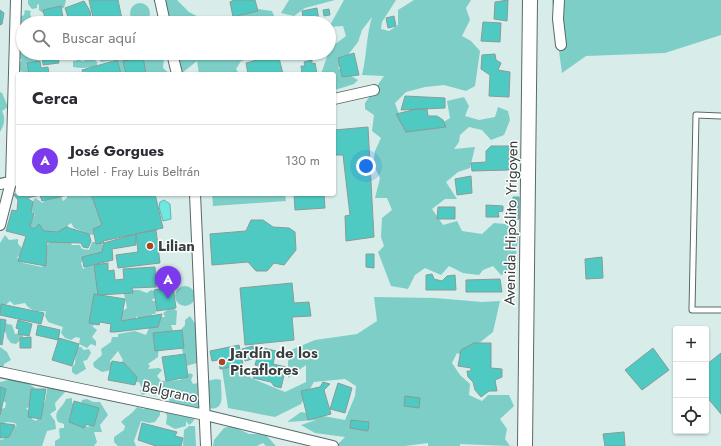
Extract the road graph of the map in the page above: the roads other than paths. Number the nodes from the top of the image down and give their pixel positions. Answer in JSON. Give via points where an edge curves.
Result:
{"nodes":[{"id":1,"x":16,"y":0,"type":"edge"},
{"id":2,"x":160,"y":0,"type":"edge"},
{"id":3,"x":530,"y":0,"type":"edge"},
{"id":4,"x":559,"y":0,"type":"edge"},
{"id":5,"x":163,"y":16,"type":"edge"},
{"id":6,"x":561,"y":45,"type":"dead end"},
{"id":7,"x":174,"y":60,"type":"edge"},
{"id":8,"x":177,"y":72,"type":"edge"},
{"id":9,"x":374,"y":90,"type":"dead end"},
{"id":10,"x":336,"y":99,"type":"edge"},
{"id":11,"x":721,"y":116,"type":"edge"},
{"id":12,"x":14,"y":181,"type":"edge"},
{"id":13,"x":0,"y":184,"type":"edge"},
{"id":14,"x":194,"y":196,"type":"edge"},
{"id":15,"x":0,"y":225,"type":"edge"},
{"id":16,"x":721,"y":310,"type":"edge"},
{"id":17,"x":0,"y":372,"type":"edge"},
{"id":18,"x":205,"y":415,"type":"junction"},
{"id":19,"x":206,"y":446,"type":"edge"},
{"id":20,"x":333,"y":446,"type":"edge"},
{"id":21,"x":525,"y":446,"type":"edge"}],
"edges":[{"from":1,"to":12,"type":"street"},
{"from":2,"to":5,"type":"street"},
{"from":3,"to":21,"type":"main road","name":"Avenida Hipólito Yrigoyen"},
{"from":4,"to":6,"type":"street"},
{"from":7,"to":8,"type":"street"},
{"from":9,"to":10,"type":"street"},
{"from":11,"to":16,"type":"lane","via":[[696,115],[692,310]]},
{"from":12,"to":13,"type":"street"},
{"from":12,"to":15,"type":"street"},
{"from":14,"to":18,"type":"street"},
{"from":17,"to":18,"type":"street","name":"Belgrano"},
{"from":18,"to":19,"type":"street"},
{"from":18,"to":20,"type":"street","name":"Belgrano"}]}
